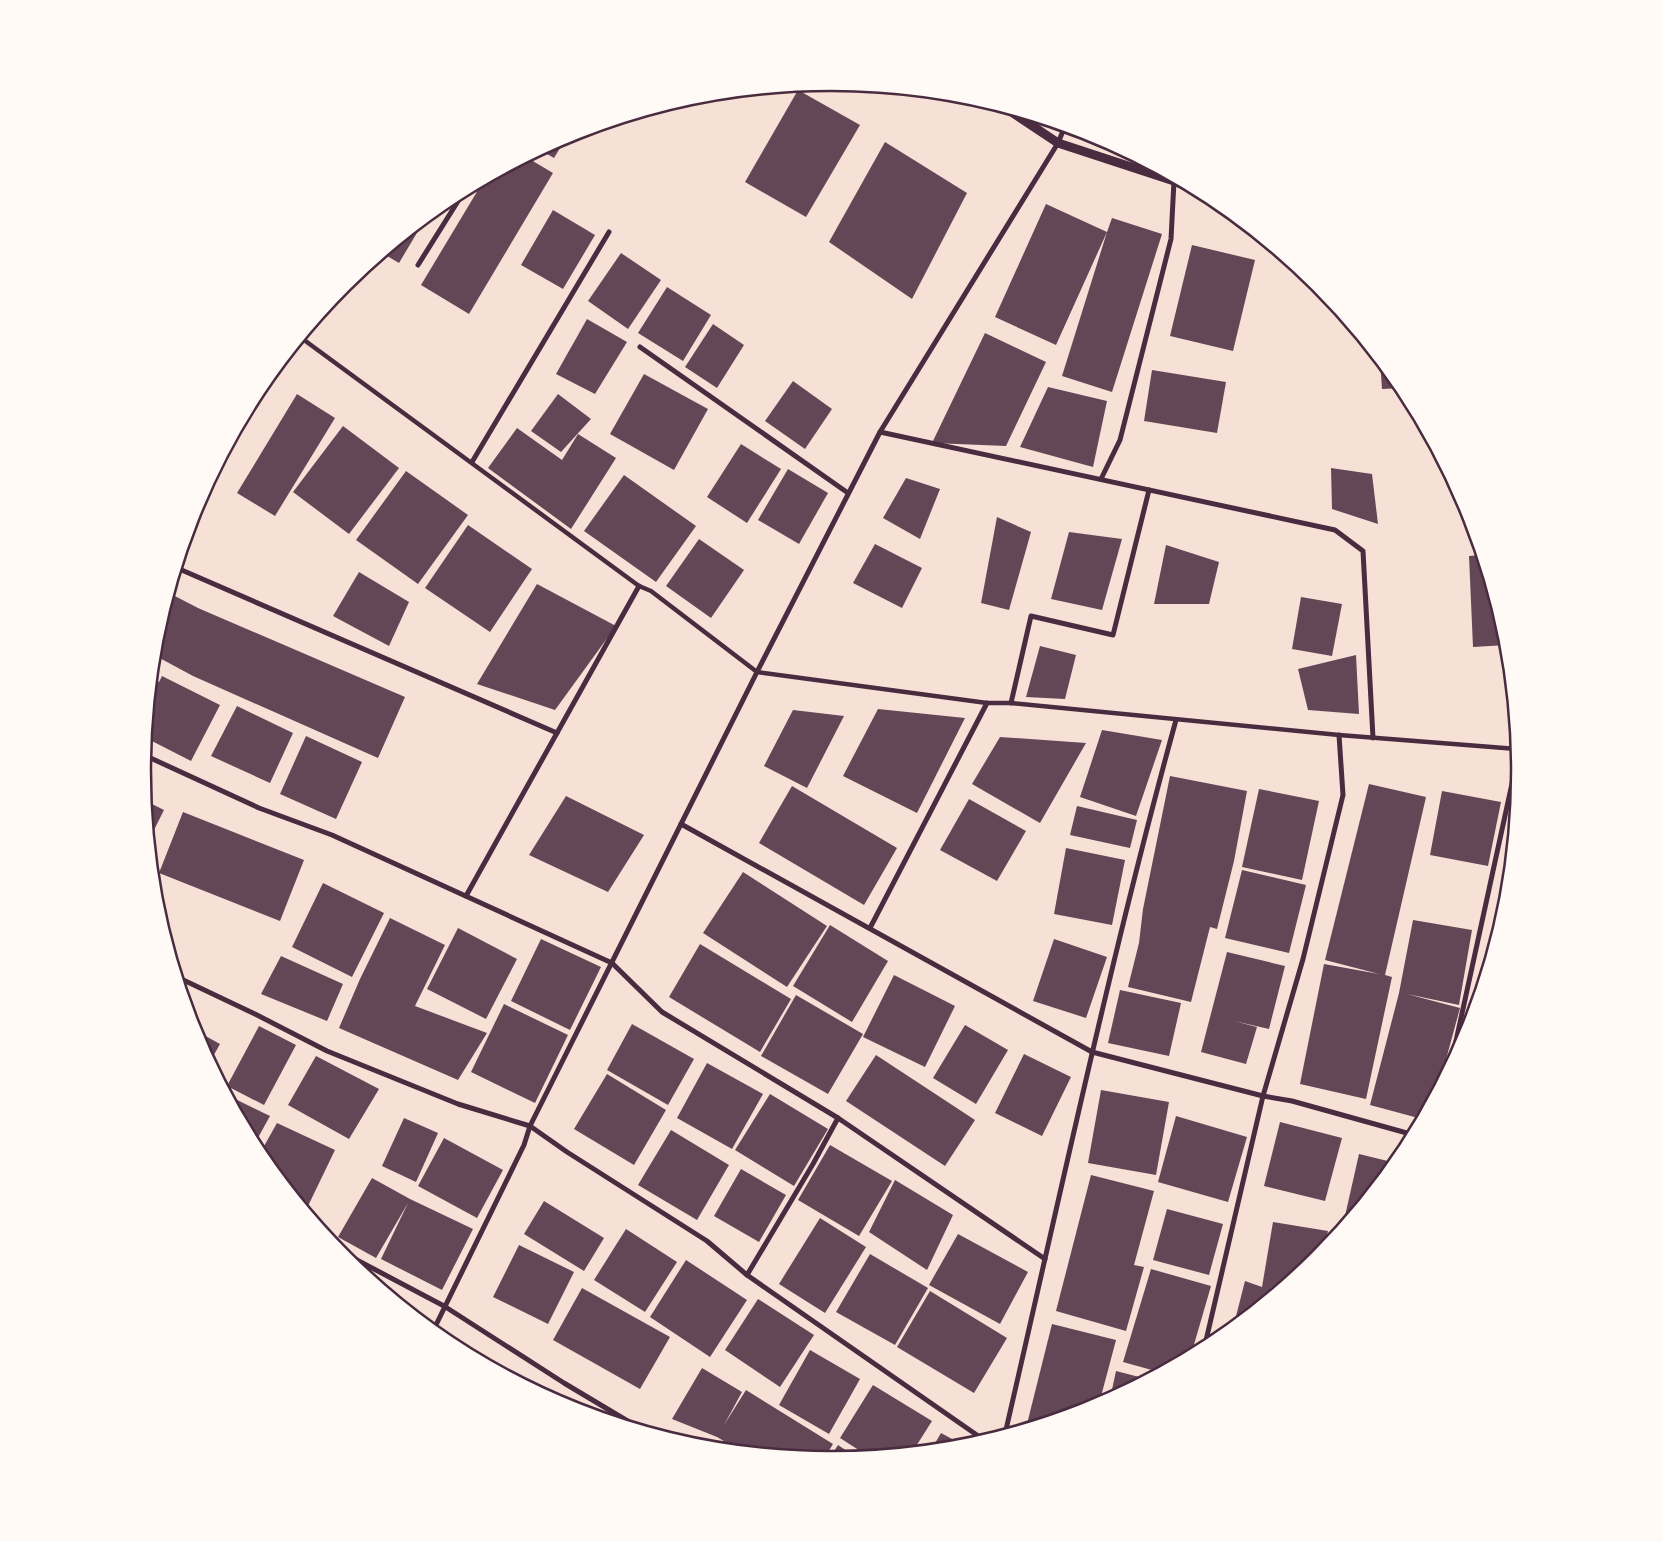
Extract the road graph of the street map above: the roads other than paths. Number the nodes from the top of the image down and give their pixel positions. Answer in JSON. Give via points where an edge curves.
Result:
{"nodes":[{"id":1,"x":1021,"y":118,"type":"edge"},
{"id":2,"x":1062,"y":132,"type":"edge"},
{"id":3,"x":1058,"y":143,"type":"junction"},
{"id":4,"x":1166,"y":179,"type":"edge"},
{"id":5,"x":1174,"y":184,"type":"edge"},
{"id":6,"x":456,"y":204,"type":"edge"},
{"id":7,"x":609,"y":232,"type":"dead end"},
{"id":8,"x":418,"y":265,"type":"dead end"},
{"id":9,"x":305,"y":341,"type":"edge"},
{"id":10,"x":640,"y":347,"type":"dead end"},
{"id":11,"x":880,"y":432,"type":"junction"},
{"id":12,"x":472,"y":462,"type":"junction"},
{"id":13,"x":1101,"y":479,"type":"junction"},
{"id":14,"x":1149,"y":490,"type":"junction"},
{"id":15,"x":848,"y":493,"type":"junction"},
{"id":16,"x":182,"y":570,"type":"edge"},
{"id":17,"x":639,"y":586,"type":"junction"},
{"id":18,"x":757,"y":672,"type":"junction"},
{"id":19,"x":987,"y":703,"type":"junction"},
{"id":20,"x":1011,"y":703,"type":"junction"},
{"id":21,"x":1176,"y":720,"type":"junction"},
{"id":22,"x":557,"y":734,"type":"junction"},
{"id":23,"x":1339,"y":735,"type":"junction"},
{"id":24,"x":1373,"y":738,"type":"junction"},
{"id":25,"x":1510,"y":749,"type":"edge"},
{"id":26,"x":152,"y":758,"type":"edge"},
{"id":27,"x":1510,"y":793,"type":"edge"},
{"id":28,"x":681,"y":824,"type":"junction"},
{"id":29,"x":466,"y":896,"type":"junction"},
{"id":30,"x":870,"y":928,"type":"junction"},
{"id":31,"x":612,"y":963,"type":"junction"},
{"id":32,"x":184,"y":980,"type":"edge"},
{"id":33,"x":1457,"y":1035,"type":"edge"},
{"id":34,"x":1092,"y":1052,"type":"junction"},
{"id":35,"x":1263,"y":1096,"type":"junction"},
{"id":36,"x":838,"y":1118,"type":"junction"},
{"id":37,"x":530,"y":1126,"type":"junction"},
{"id":38,"x":1406,"y":1133,"type":"edge"},
{"id":39,"x":1046,"y":1259,"type":"junction"},
{"id":40,"x":361,"y":1262,"type":"edge"},
{"id":41,"x":747,"y":1275,"type":"junction"},
{"id":42,"x":444,"y":1306,"type":"junction"},
{"id":43,"x":436,"y":1324,"type":"edge"},
{"id":44,"x":1207,"y":1337,"type":"edge"},
{"id":45,"x":621,"y":1418,"type":"edge"},
{"id":46,"x":1006,"y":1428,"type":"edge"},
{"id":47,"x":977,"y":1435,"type":"edge"}],
"edges":[{"from":1,"to":3,"type":"street"},
{"from":2,"to":3,"type":"street"},
{"from":3,"to":4,"type":"street"},
{"from":3,"to":11,"type":"street"},
{"from":5,"to":13,"type":"street","via":[[1171,239],[1120,440]]},
{"from":6,"to":8,"type":"street"},
{"from":7,"to":12,"type":"street"},
{"from":9,"to":12,"type":"street"},
{"from":10,"to":15,"type":"street"},
{"from":11,"to":13,"type":"street"},
{"from":11,"to":15,"type":"street"},
{"from":12,"to":17,"type":"street"},
{"from":13,"to":14,"type":"street"},
{"from":14,"to":20,"type":"street","via":[[1113,636],[1031,616]]},
{"from":14,"to":24,"type":"street","via":[[1335,530],[1363,551]]},
{"from":15,"to":18,"type":"street"},
{"from":16,"to":22,"type":"street"},
{"from":17,"to":18,"type":"street"},
{"from":17,"to":22,"type":"street"},
{"from":18,"to":19,"type":"street"},
{"from":18,"to":28,"type":"street"},
{"from":19,"to":20,"type":"street"},
{"from":19,"to":30,"type":"street"},
{"from":20,"to":21,"type":"street"},
{"from":21,"to":23,"type":"street"},
{"from":21,"to":34,"type":"street"},
{"from":22,"to":29,"type":"street"},
{"from":23,"to":24,"type":"street"},
{"from":23,"to":35,"type":"street","via":[[1343,795],[1303,959]]},
{"from":24,"to":25,"type":"street"},
{"from":26,"to":29,"type":"street"},
{"from":27,"to":33,"type":"street"},
{"from":28,"to":30,"type":"street"},
{"from":28,"to":31,"type":"street"},
{"from":29,"to":31,"type":"street"},
{"from":30,"to":34,"type":"street"},
{"from":31,"to":36,"type":"street","via":[[662,1012]]},
{"from":31,"to":37,"type":"street"},
{"from":32,"to":37,"type":"street","via":[[327,1051],[458,1104]]},
{"from":34,"to":35,"type":"street"},
{"from":34,"to":39,"type":"street"},
{"from":35,"to":38,"type":"street"},
{"from":35,"to":44,"type":"street"},
{"from":36,"to":39,"type":"street"},
{"from":36,"to":41,"type":"street"},
{"from":37,"to":41,"type":"street","via":[[707,1241]]},
{"from":37,"to":42,"type":"street","via":[[524,1145]]},
{"from":39,"to":46,"type":"street"},
{"from":40,"to":42,"type":"street"},
{"from":41,"to":47,"type":"street"},
{"from":42,"to":43,"type":"street"},
{"from":42,"to":45,"type":"street"}]}
